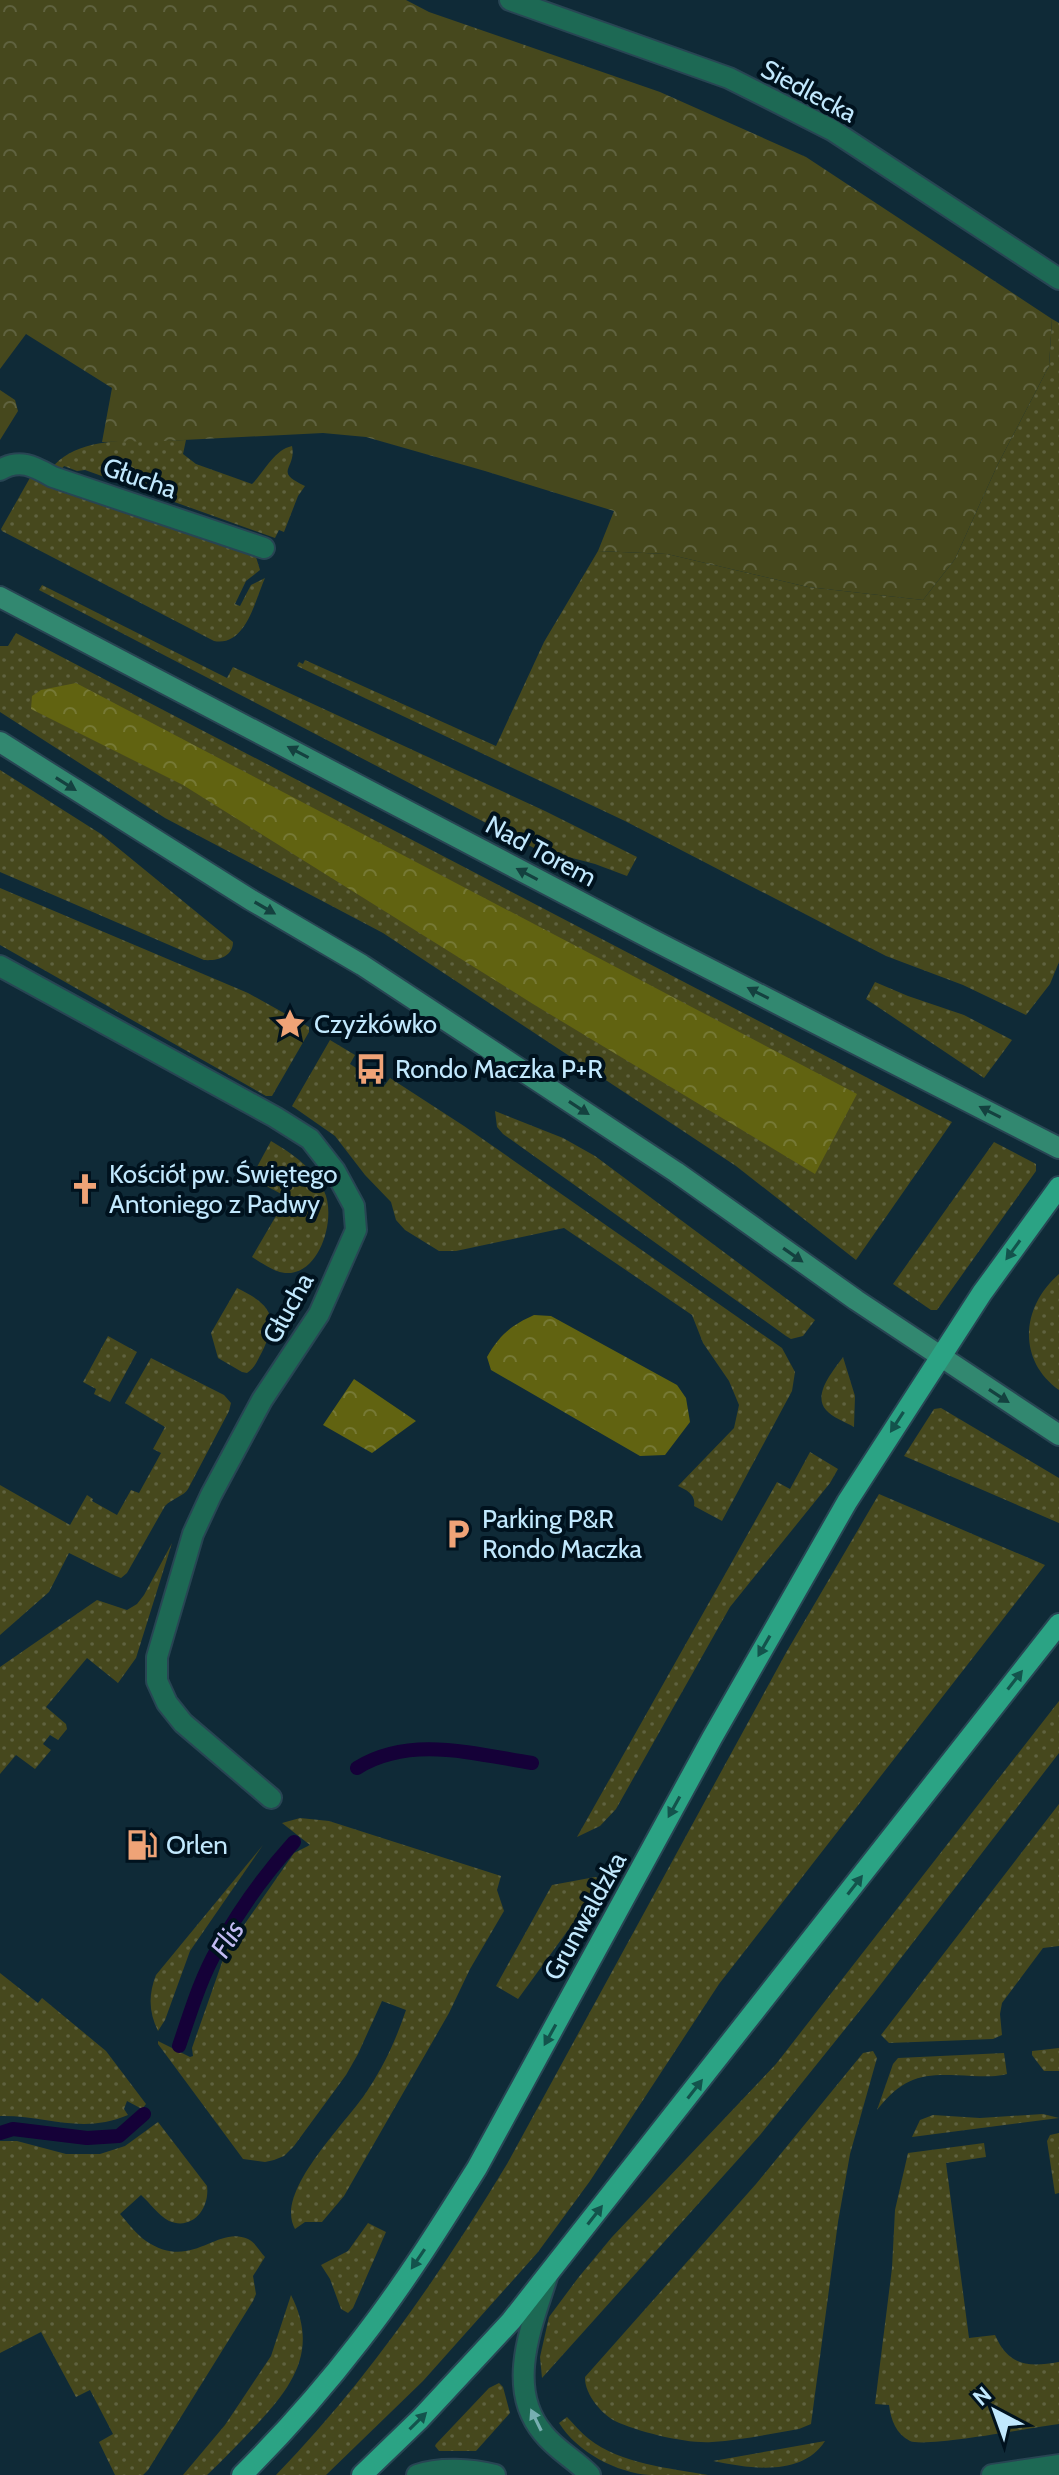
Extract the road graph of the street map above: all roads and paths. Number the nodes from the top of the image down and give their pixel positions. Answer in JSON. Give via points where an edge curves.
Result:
{"nodes":[{"id":1,"x":510,"y":0,"type":"edge"},
{"id":2,"x":1059,"y":279,"type":"edge"},
{"id":3,"x":0,"y":470,"type":"edge"},
{"id":4,"x":264,"y":548,"type":"dead end"},
{"id":5,"x":0,"y":597,"type":"edge"},
{"id":6,"x":0,"y":742,"type":"edge"},
{"id":7,"x":0,"y":966,"type":"edge"},
{"id":8,"x":1059,"y":1148,"type":"edge"},
{"id":9,"x":1059,"y":1187,"type":"edge"},
{"id":10,"x":939,"y":1357,"type":"junction"},
{"id":11,"x":1059,"y":1435,"type":"edge"},
{"id":12,"x":1059,"y":1624,"type":"edge"},
{"id":13,"x":271,"y":1798,"type":"dead end"},
{"id":14,"x":547,"y":2277,"type":"junction"},
{"id":15,"x":1059,"y":2465,"type":"edge"},
{"id":16,"x":242,"y":2475,"type":"edge"},
{"id":17,"x":362,"y":2475,"type":"edge"},
{"id":18,"x":417,"y":2475,"type":"edge"},
{"id":19,"x":495,"y":2475,"type":"edge"},
{"id":20,"x":590,"y":2475,"type":"edge"},
{"id":21,"x":992,"y":2475,"type":"edge"}],
"edges":[{"from":1,"to":2,"type":"street","name":"Siedlecka","via":[[729,78],[832,130]]},
{"from":3,"to":4,"type":"street","name":"Głucha","via":[[18,463],[34,467]]},
{"from":8,"to":5,"type":"main road","name":"Nad Torem","one_way":true},
{"from":6,"to":10,"type":"main road","one_way":true,"via":[[362,965],[676,1172]]},
{"from":7,"to":13,"type":"street","name":"Głucha","via":[[310,1139],[354,1206],[356,1230],[319,1314],[262,1400],[193,1534],[157,1657],[157,1681],[183,1723]]},
{"from":9,"to":10,"type":"main road","name":"Grunwaldzka","one_way":true},
{"from":10,"to":11,"type":"main road","one_way":true},
{"from":10,"to":16,"type":"main road","name":"Grunwaldzka","one_way":true,"via":[[870,1463],[727,1712],[438,2230],[360,2342]]},
{"from":14,"to":12,"type":"main road","one_way":true},
{"from":17,"to":14,"type":"main road","one_way":true,"via":[[450,2388]]},
{"from":20,"to":14,"type":"street","one_way":true,"via":[[540,2431],[525,2389],[526,2341]]},
{"from":15,"to":21,"type":"street"},
{"from":18,"to":19,"type":"street","via":[[453,2470]]}]}
